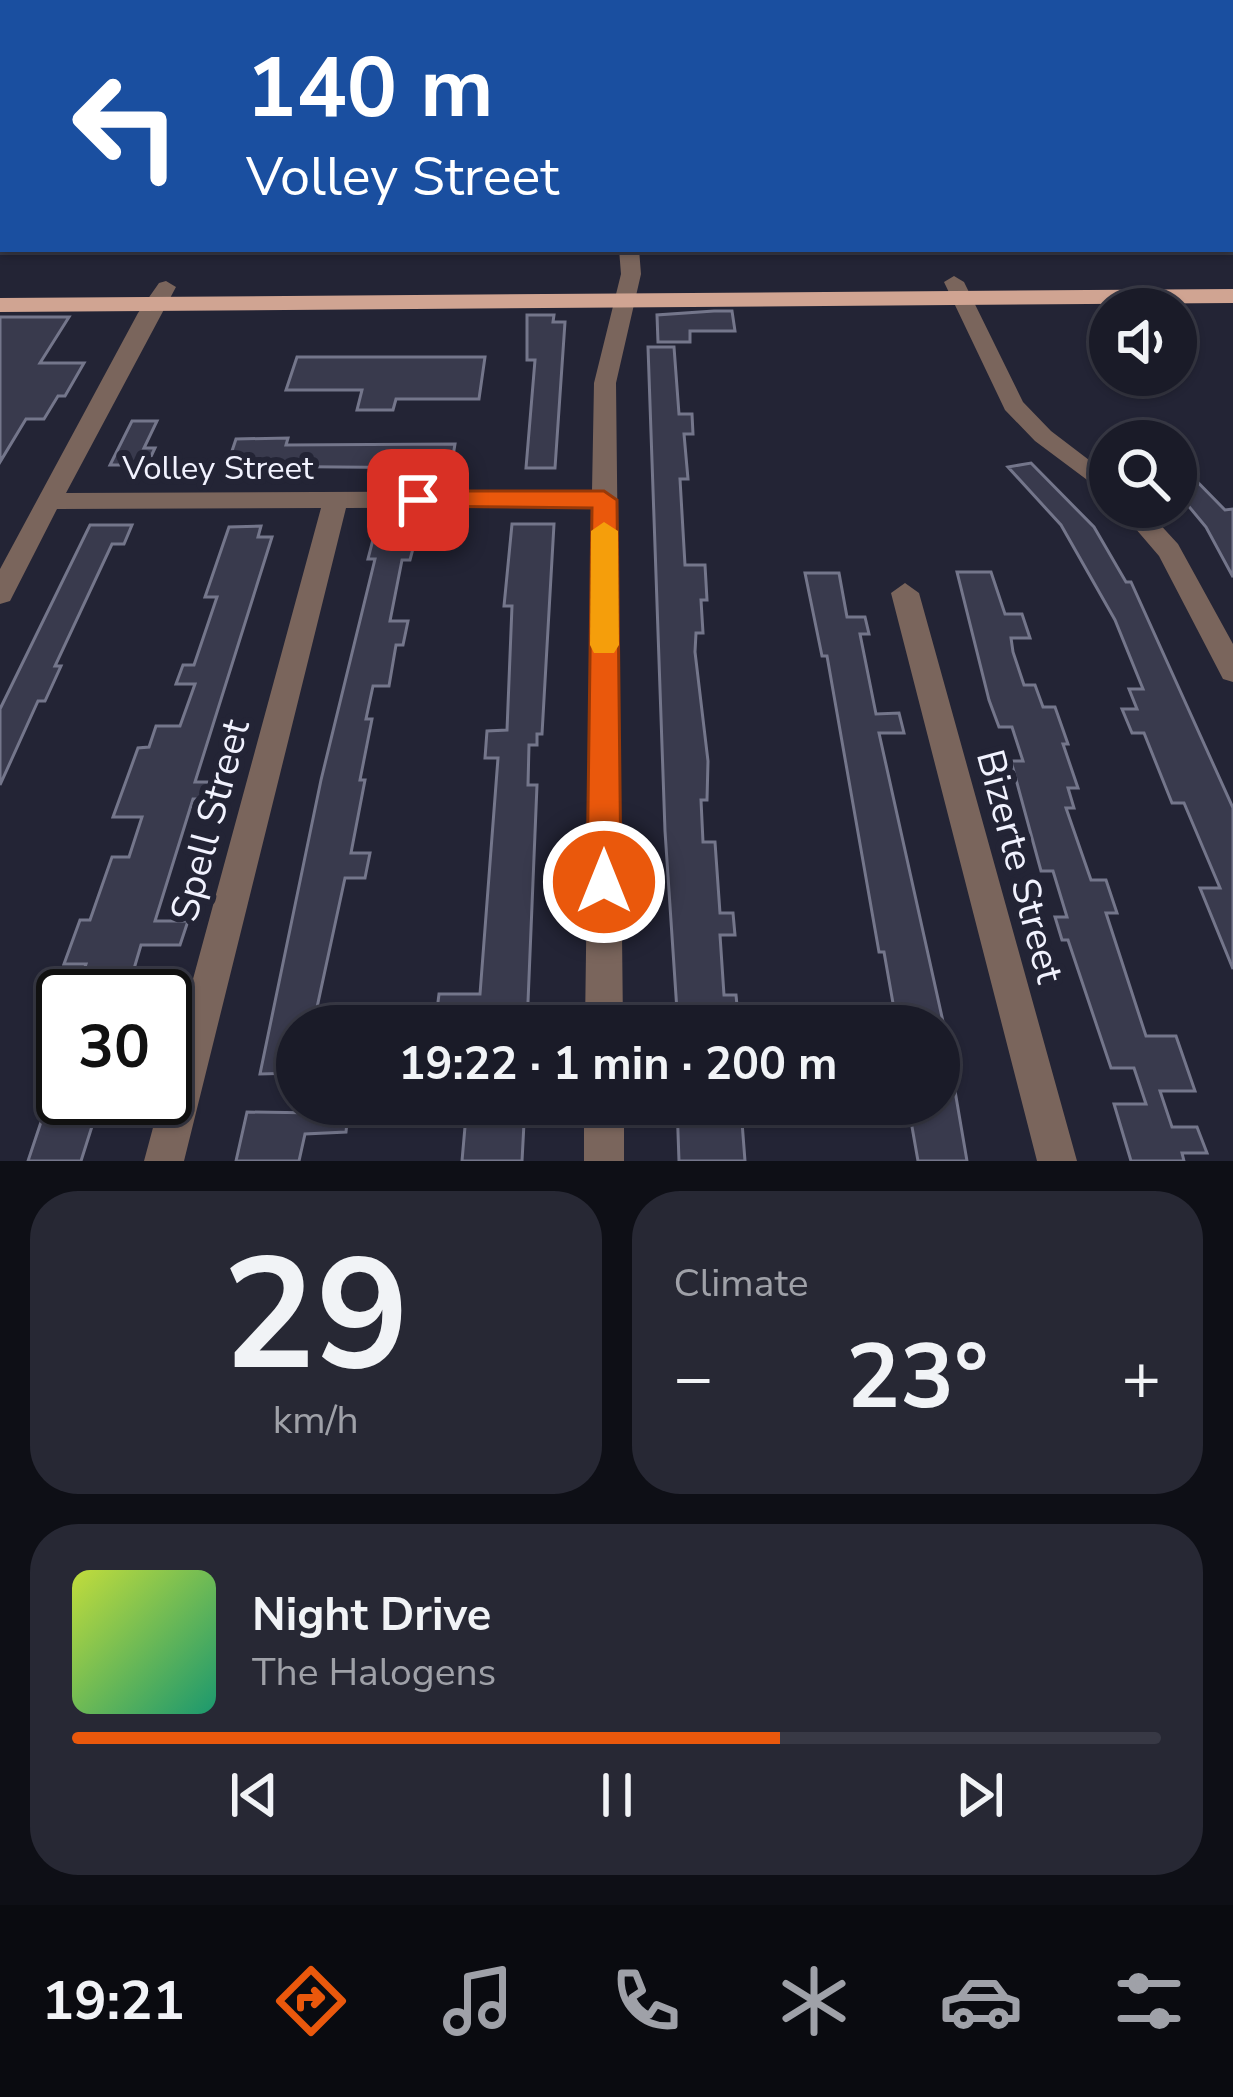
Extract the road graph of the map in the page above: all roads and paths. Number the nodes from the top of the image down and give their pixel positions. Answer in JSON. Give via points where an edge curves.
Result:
{"nodes":[{"id":1,"x":629,"y":252,"type":"edge"},
{"id":2,"x":1233,"y":281,"type":"edge"},
{"id":3,"x":0,"y":288,"type":"edge"},
{"id":4,"x":958,"y":291,"type":"junction"},
{"id":5,"x":627,"y":293,"type":"junction"},
{"id":6,"x":160,"y":296,"type":"junction"},
{"id":7,"x":1233,"y":296,"type":"edge"},
{"id":8,"x":0,"y":304,"type":"edge"},
{"id":9,"x":1089,"y":472,"type":"edge"},
{"id":10,"x":336,"y":500,"type":"junction"},
{"id":11,"x":604,"y":500,"type":"junction"},
{"id":12,"x":49,"y":501,"type":"junction"},
{"id":13,"x":1149,"y":528,"type":"edge"},
{"id":14,"x":905,"y":593,"type":"dead end"},
{"id":15,"x":0,"y":594,"type":"edge"},
{"id":16,"x":1233,"y":671,"type":"edge"},
{"id":17,"x":604,"y":1005,"type":"edge"},
{"id":18,"x":604,"y":1125,"type":"edge"},
{"id":19,"x":164,"y":1161,"type":"edge"},
{"id":20,"x":604,"y":1161,"type":"edge"},
{"id":21,"x":1057,"y":1161,"type":"edge"}],
"edges":[{"from":1,"to":5,"type":"street"},
{"from":2,"to":4,"type":"main road"},
{"from":3,"to":6,"type":"main road"},
{"from":4,"to":5,"type":"main road"},
{"from":4,"to":7,"type":"main road"},
{"from":4,"to":9,"type":"street","via":[[1003,391],[1024,419]]},
{"from":5,"to":6,"type":"main road"},
{"from":5,"to":11,"type":"street","via":[[605,383]]},
{"from":6,"to":8,"type":"main road"},
{"from":6,"to":12,"type":"street"},
{"from":10,"to":11,"type":"street","name":"Volley Street"},
{"from":10,"to":12,"type":"street","name":"Volley Street"},
{"from":10,"to":19,"type":"street","name":"Spell Street"},
{"from":11,"to":17,"type":"street"},
{"from":12,"to":15,"type":"street"},
{"from":13,"to":16,"type":"street"},
{"from":14,"to":21,"type":"street","name":"Bizerte Street"},
{"from":18,"to":20,"type":"street"}]}
